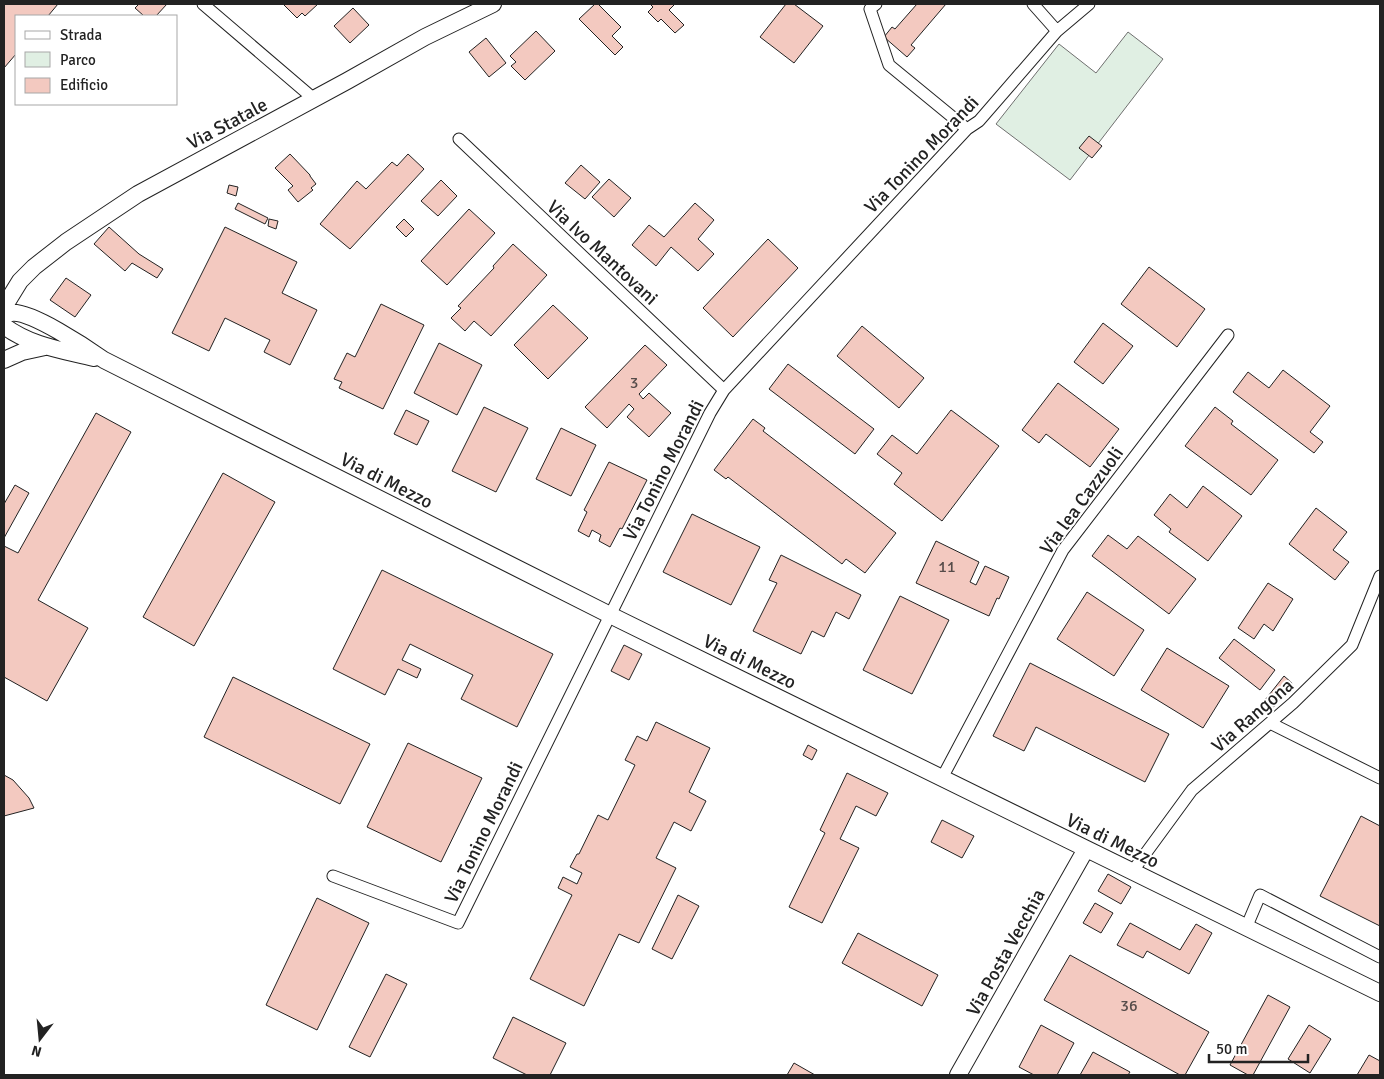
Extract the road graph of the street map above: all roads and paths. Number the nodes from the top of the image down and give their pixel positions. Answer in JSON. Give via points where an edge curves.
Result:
{"nodes":[{"id":1,"x":203,"y":4,"type":"edge"},
{"id":2,"x":493,"y":4,"type":"edge"},
{"id":3,"x":876,"y":4,"type":"edge"},
{"id":4,"x":1033,"y":4,"type":"edge"},
{"id":5,"x":1088,"y":4,"type":"edge"},
{"id":6,"x":1057,"y":31,"type":"junction"},
{"id":7,"x":314,"y":99,"type":"junction"},
{"id":8,"x":967,"y":129,"type":"junction"},
{"id":9,"x":459,"y":139,"type":"dead end"},
{"id":10,"x":20,"y":281,"type":"junction"},
{"id":11,"x":4,"y":286,"type":"edge"},
{"id":12,"x":4,"y":307,"type":"edge"},
{"id":13,"x":24,"y":314,"type":"junction"},
{"id":14,"x":4,"y":316,"type":"edge"},
{"id":15,"x":4,"y":326,"type":"edge"},
{"id":16,"x":1228,"y":335,"type":"dead end"},
{"id":17,"x":46,"y":347,"type":"junction"},
{"id":18,"x":4,"y":360,"type":"edge"},
{"id":19,"x":104,"y":360,"type":"junction"},
{"id":20,"x":724,"y":390,"type":"junction"},
{"id":21,"x":1380,"y":576,"type":"edge"},
{"id":22,"x":610,"y":615,"type":"junction"},
{"id":23,"x":1270,"y":723,"type":"junction"},
{"id":24,"x":942,"y":778,"type":"junction"},
{"id":25,"x":1380,"y":778,"type":"edge"},
{"id":26,"x":1086,"y":849,"type":"junction"},
{"id":27,"x":1132,"y":872,"type":"junction"},
{"id":28,"x":333,"y":876,"type":"dead end"},
{"id":29,"x":1246,"y":928,"type":"junction"},
{"id":30,"x":1380,"y":957,"type":"edge"},
{"id":31,"x":1380,"y":993,"type":"edge"},
{"id":32,"x":958,"y":1075,"type":"edge"}],
"edges":[{"from":1,"to":7,"type":"street"},
{"from":2,"to":7,"type":"street","name":"Via Statale","via":[[425,37]]},
{"from":3,"to":8,"type":"street","via":[[870,9],[889,66]]},
{"from":4,"to":6,"type":"street"},
{"from":5,"to":6,"type":"street","name":"Via Tonino Morandi"},
{"from":6,"to":8,"type":"street","name":"Via Tonino Morandi","via":[[979,121]]},
{"from":7,"to":10,"type":"street","name":"Via Statale","via":[[138,194],[66,242]]},
{"from":8,"to":20,"type":"street","name":"Via Tonino Morandi"},
{"from":9,"to":20,"type":"street","name":"Via Ivo Mantovani"},
{"from":10,"to":11,"type":"street"},
{"from":10,"to":12,"type":"street","name":"Via Statale"},
{"from":10,"to":13,"type":"street","via":[[17,302]]},
{"from":13,"to":14,"type":"street"},
{"from":13,"to":19,"type":"street","via":[[73,338]]},
{"from":15,"to":17,"type":"street","via":[[16,335]]},
{"from":16,"to":24,"type":"street","name":"Via lea Cazzuoli","via":[[1063,550]]},
{"from":17,"to":18,"type":"street"},
{"from":17,"to":19,"type":"street"},
{"from":19,"to":22,"type":"street","name":"Via di Mezzo"},
{"from":20,"to":22,"type":"street","name":"Via Tonino Morandi"},
{"from":21,"to":23,"type":"street","name":"Via Rangona","via":[[1352,645]]},
{"from":22,"to":24,"type":"street","name":"Via di Mezzo"},
{"from":22,"to":28,"type":"street","name":"Via Tonino Morandi","via":[[458,923]]},
{"from":23,"to":25,"type":"street"},
{"from":23,"to":27,"type":"street","name":"Via Rangona","via":[[1192,790]]},
{"from":24,"to":26,"type":"street","name":"Via di Mezzo"},
{"from":26,"to":27,"type":"street","name":"Via di Mezzo"},
{"from":26,"to":32,"type":"street","name":"Via Posta Vecchia"},
{"from":27,"to":29,"type":"street","name":"Via di Mezzo"},
{"from":29,"to":30,"type":"street","via":[[1260,895]]},
{"from":29,"to":31,"type":"street","name":"Via di Mezzo"}]}
